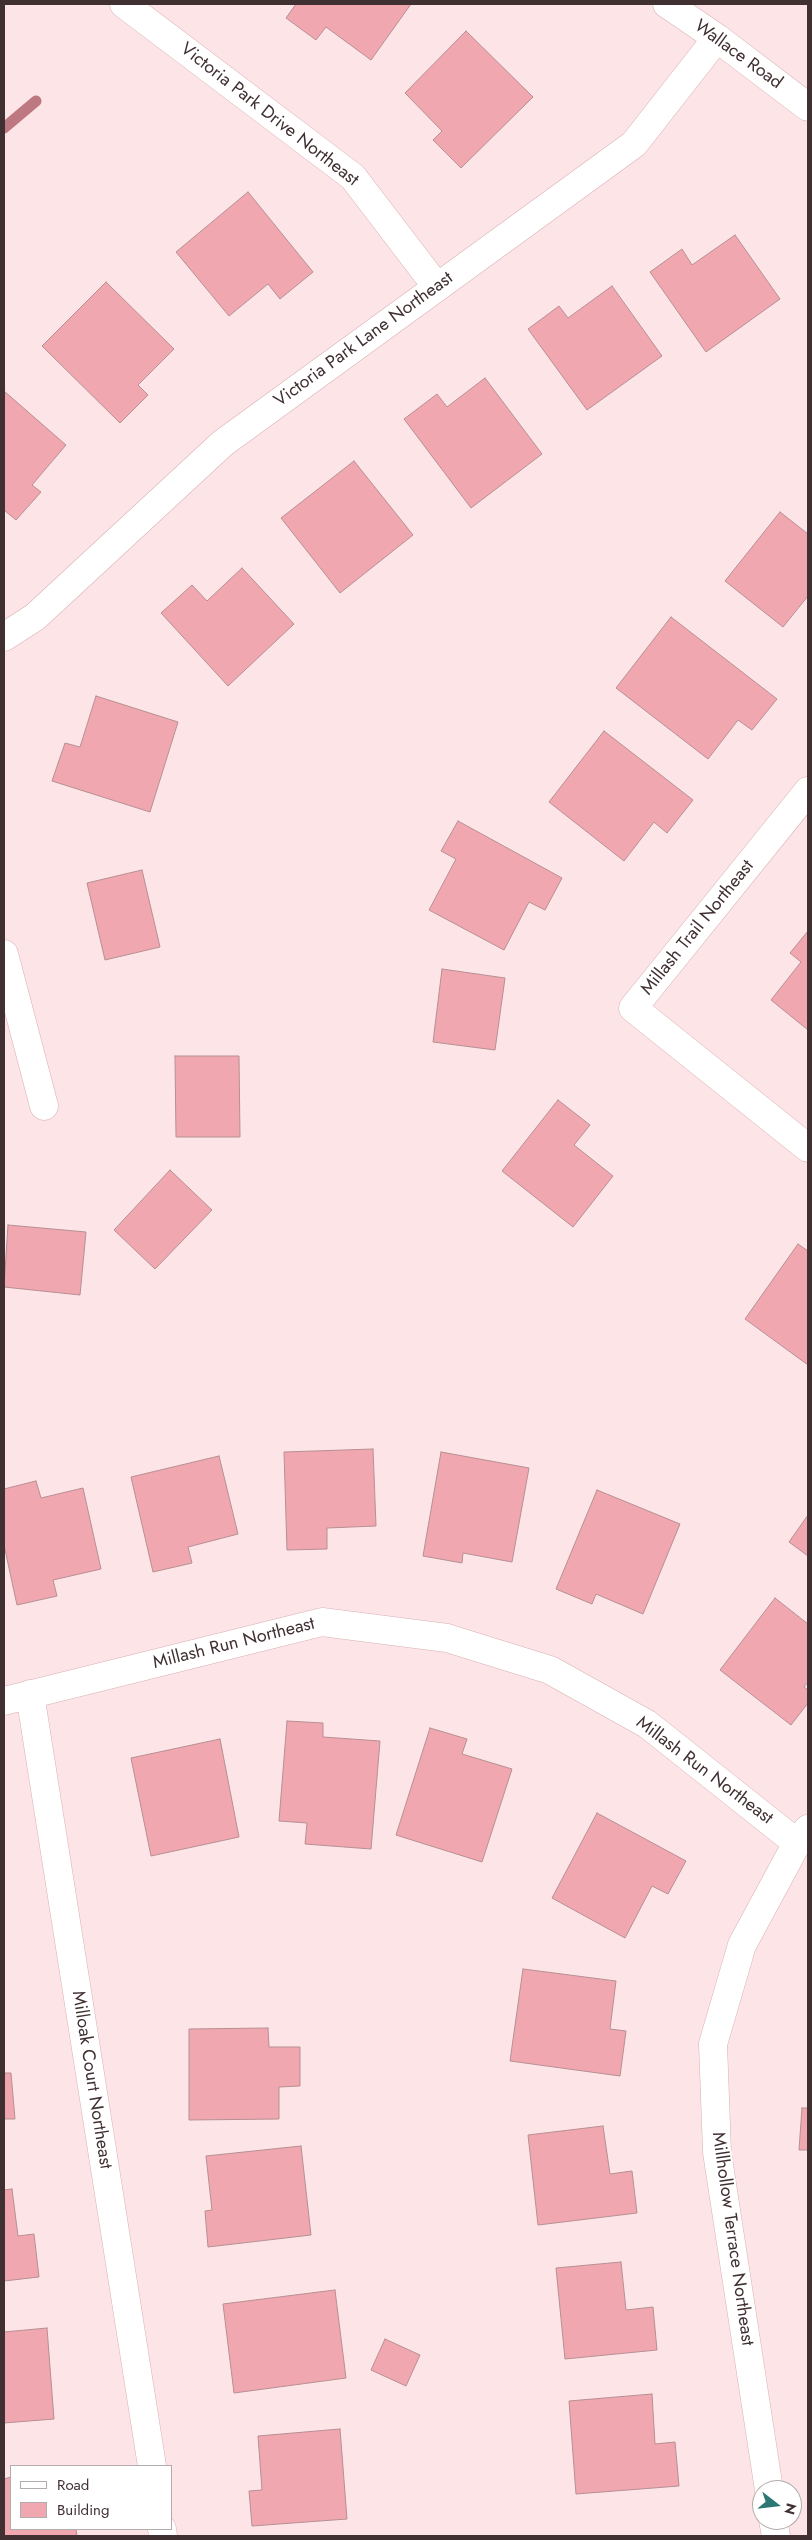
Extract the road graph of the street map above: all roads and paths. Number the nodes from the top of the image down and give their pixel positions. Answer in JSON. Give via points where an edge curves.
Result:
{"nodes":[{"id":1,"x":124,"y":4,"type":"edge"},
{"id":2,"x":666,"y":4,"type":"edge"},
{"id":3,"x":717,"y":38,"type":"junction"},
{"id":4,"x":808,"y":107,"type":"edge"},
{"id":5,"x":437,"y":287,"type":"junction"},
{"id":6,"x":4,"y":637,"type":"edge"},
{"id":7,"x":808,"y":791,"type":"edge"},
{"id":8,"x":4,"y":954,"type":"edge"},
{"id":9,"x":44,"y":1106,"type":"dead end"},
{"id":10,"x":808,"y":1148,"type":"edge"},
{"id":11,"x":30,"y":1694,"type":"junction"},
{"id":12,"x":4,"y":1701,"type":"edge"},
{"id":13,"x":803,"y":1836,"type":"edge"},
{"id":14,"x":152,"y":2465,"type":"edge"},
{"id":15,"x":767,"y":2480,"type":"edge"}],
"edges":[{"from":1,"to":5,"type":"street","name":"Victoria Park Drive Northeast","via":[[353,177]]},
{"from":2,"to":3,"type":"street","name":"Wallace Road"},
{"from":3,"to":4,"type":"street","name":"Wallace Road"},
{"from":3,"to":5,"type":"street","name":"Victoria Park Lane Northeast","via":[[634,144]]},
{"from":5,"to":6,"type":"street","name":"Victoria Park Lane Northeast","via":[[223,443],[35,617]]},
{"from":7,"to":10,"type":"street","name":"Millash Trail Northeast","via":[[633,1008]]},
{"from":8,"to":9,"type":"street"},
{"from":11,"to":12,"type":"street","name":"Millash Run Northeast"},
{"from":11,"to":13,"type":"street","name":"Millash Run Northeast","via":[[322,1622],[447,1638],[550,1670],[646,1724]]},
{"from":11,"to":14,"type":"street","name":"Milloak Court Northeast"},
{"from":13,"to":15,"type":"street","name":"Millhollow Terrace Northeast","via":[[742,1945],[714,2044],[717,2152]]}]}
